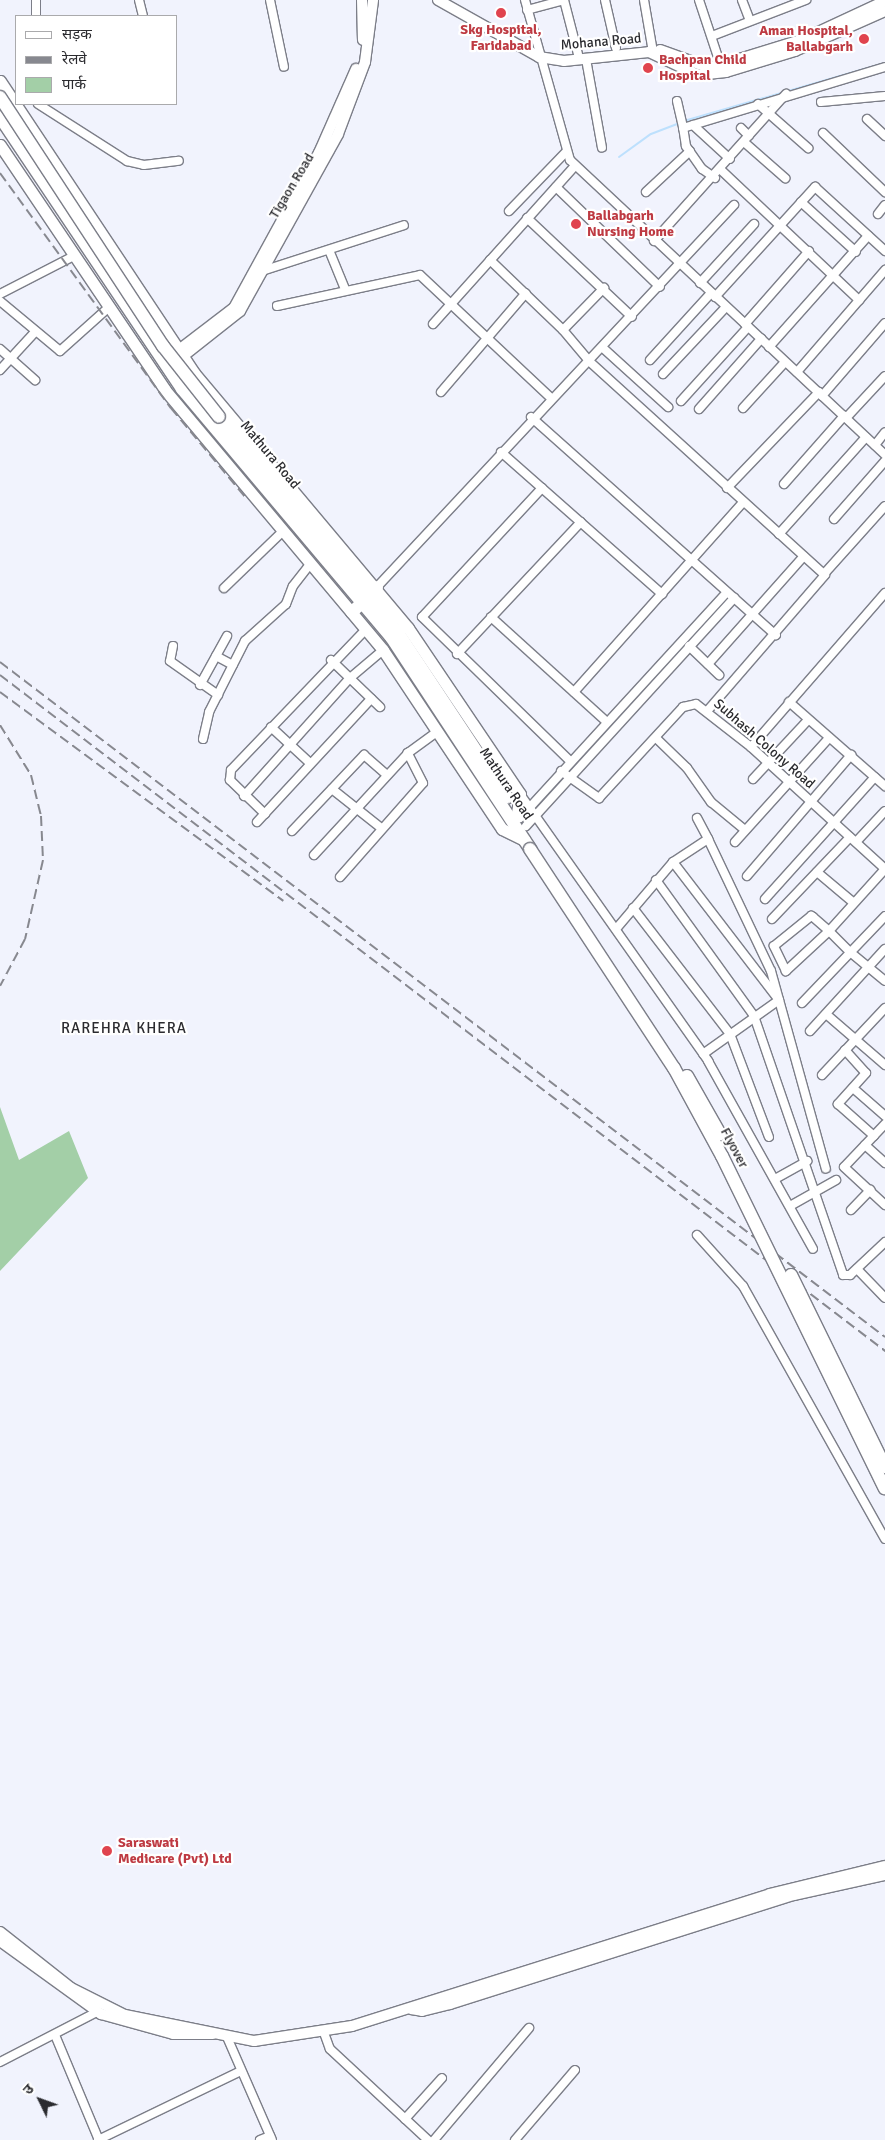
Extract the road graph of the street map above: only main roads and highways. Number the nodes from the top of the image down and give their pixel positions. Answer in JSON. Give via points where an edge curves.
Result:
{"nodes":[{"id":1,"x":0,"y":80,"type":"edge"},
{"id":2,"x":0,"y":97,"type":"edge"},
{"id":3,"x":15,"y":102,"type":"edge"},
{"id":4,"x":17,"y":105,"type":"edge"},
{"id":5,"x":0,"y":117,"type":"edge"},
{"id":6,"x":0,"y":145,"type":"edge"},
{"id":7,"x":216,"y":422,"type":"junction"},
{"id":8,"x":376,"y":587,"type":"junction"},
{"id":9,"x":367,"y":601,"type":"junction"},
{"id":10,"x":352,"y":612,"type":"junction"},
{"id":11,"x":414,"y":646,"type":"junction"},
{"id":12,"x":521,"y":819,"type":"junction"},
{"id":13,"x":531,"y":845,"type":"junction"},
{"id":14,"x":885,"y":1467,"type":"edge"},
{"id":15,"x":885,"y":1488,"type":"edge"}],
"edges":[{"from":1,"to":3,"type":"main road"},
{"from":2,"to":7,"type":"highway","name":"Mathura Road","bridge":true},
{"from":4,"to":8,"type":"main road","via":[[181,353]]},
{"from":5,"to":7,"type":"highway","name":"Mathura Road","via":[[155,351]]},
{"from":6,"to":10,"type":"main road","via":[[165,390]]},
{"from":7,"to":9,"type":"highway","name":"Mathura Road"},
{"from":8,"to":9,"type":"highway"},
{"from":8,"to":11,"type":"main road","via":[[408,628]]},
{"from":9,"to":10,"type":"highway"},
{"from":9,"to":11,"type":"highway","name":"Mathura Road"},
{"from":9,"to":13,"type":"highway","name":"Mathura Road"},
{"from":10,"to":13,"type":"main road","via":[[383,650],[502,829]]},
{"from":11,"to":12,"type":"highway","name":"Mathura Road"},
{"from":11,"to":12,"type":"main road","via":[[520,794]]},
{"from":12,"to":13,"type":"highway","name":"Flyover"},
{"from":13,"to":14,"type":"highway","name":"Flyover","bridge":true,"via":[[699,1095]]},
{"from":13,"to":15,"type":"highway","name":"Flyover","bridge":true,"via":[[674,1068],[722,1156]]}]}
